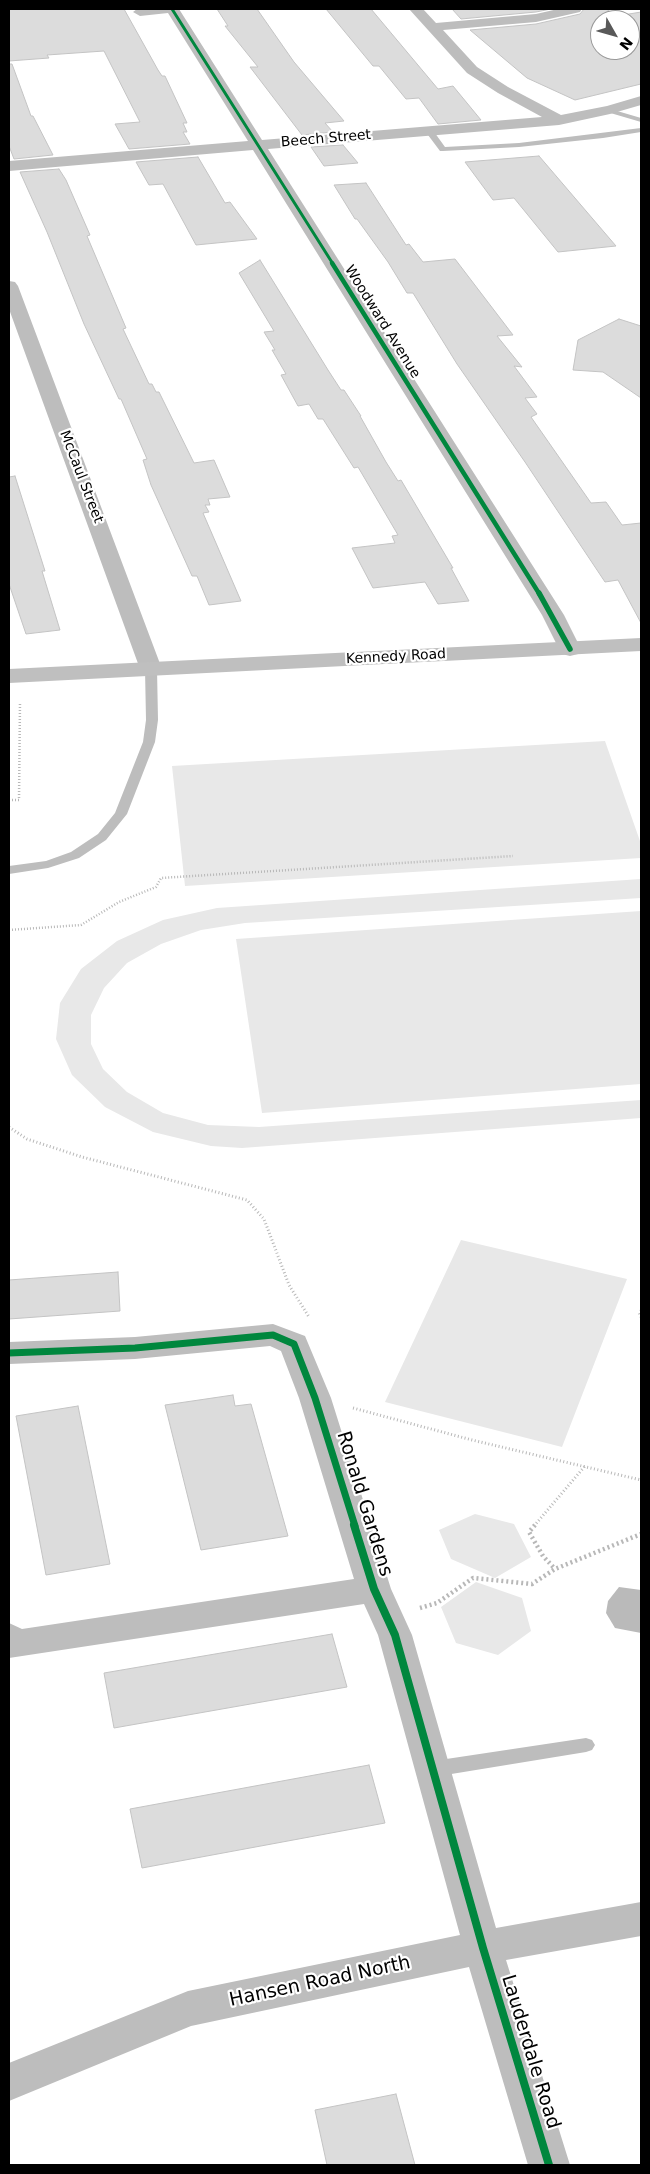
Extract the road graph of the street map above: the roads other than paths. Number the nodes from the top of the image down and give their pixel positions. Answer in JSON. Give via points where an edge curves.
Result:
{"nodes":[{"id":1,"x":172,"y":9,"type":"edge"},
{"id":2,"x":416,"y":9,"type":"edge"},
{"id":3,"x":575,"y":9,"type":"edge"},
{"id":4,"x":140,"y":12,"type":"dead end"},
{"id":5,"x":432,"y":27,"type":"junction"},
{"id":6,"x":641,"y":100,"type":"edge"},
{"id":7,"x":610,"y":110,"type":"junction"},
{"id":8,"x":559,"y":120,"type":"junction"},
{"id":9,"x":641,"y":120,"type":"edge"},
{"id":10,"x":641,"y":130,"type":"edge"},
{"id":11,"x":429,"y":131,"type":"junction"},
{"id":12,"x":256,"y":145,"type":"junction"},
{"id":13,"x":9,"y":166,"type":"edge"},
{"id":14,"x":9,"y":286,"type":"edge"},
{"id":15,"x":641,"y":644,"type":"edge"},
{"id":16,"x":570,"y":649,"type":"junction"},
{"id":17,"x":151,"y":669,"type":"junction"},
{"id":18,"x":9,"y":676,"type":"edge"},
{"id":19,"x":9,"y":870,"type":"edge"},
{"id":20,"x":9,"y":1353,"type":"edge"},
{"id":21,"x":381,"y":1603,"type":"junction"},
{"id":22,"x":9,"y":1637,"type":"edge"},
{"id":23,"x":586,"y":1745,"type":"dead end"},
{"id":24,"x":434,"y":1769,"type":"junction"},
{"id":25,"x":641,"y":1919,"type":"edge"},
{"id":26,"x":483,"y":1948,"type":"junction"},
{"id":27,"x":9,"y":2082,"type":"edge"},
{"id":28,"x":549,"y":2165,"type":"edge"}],
"edges":[{"from":1,"to":4,"type":"street"},
{"from":1,"to":12,"type":"street","name":"Woodward Avenue"},
{"from":2,"to":5,"type":"street"},
{"from":3,"to":5,"type":"street","via":[[536,18]]},
{"from":5,"to":8,"type":"street","via":[[472,70]]},
{"from":6,"to":7,"type":"street","name":"Beech Street"},
{"from":7,"to":8,"type":"street","name":"Beech Street"},
{"from":7,"to":9,"type":"lane"},
{"from":8,"to":11,"type":"street","name":"Beech Street"},
{"from":10,"to":11,"type":"lane","via":[[520,145],[443,149]]},
{"from":11,"to":12,"type":"street","name":"Beech Street"},
{"from":12,"to":13,"type":"street","name":"Beech Street"},
{"from":12,"to":16,"type":"street","name":"Woodward Avenue","via":[[552,615]]},
{"from":14,"to":17,"type":"street","name":"McCaul Street"},
{"from":15,"to":16,"type":"main road","name":"Kennedy Road"},
{"from":16,"to":17,"type":"main road","name":"Kennedy Road"},
{"from":17,"to":18,"type":"main road","name":"Kennedy Road"},
{"from":17,"to":19,"type":"lane","via":[[149,742],[121,814],[102,837],[75,855],[48,864]]},
{"from":20,"to":21,"type":"street","name":"Ronald Gardens","via":[[135,1348],[273,1335],[294,1344],[315,1398]]},
{"from":21,"to":22,"type":"street","name":"Ronald Gardens","via":[[10,1645]]},
{"from":21,"to":24,"type":"street","name":"Ronald Gardens","via":[[418,1709]]},
{"from":23,"to":24,"type":"lane"},
{"from":24,"to":26,"type":"street","name":"Ronald Gardens"},
{"from":25,"to":26,"type":"street","name":"Hansen Road North"},
{"from":26,"to":27,"type":"street","name":"Hansen Road North","via":[[188,2009]]},
{"from":26,"to":28,"type":"street","name":"Lauderdale Road"}]}
